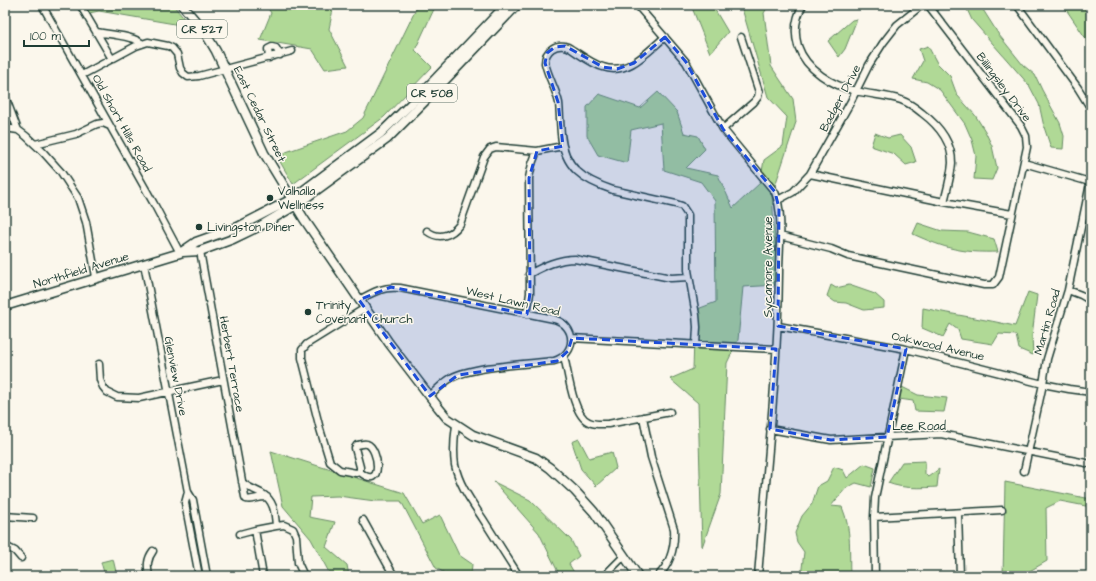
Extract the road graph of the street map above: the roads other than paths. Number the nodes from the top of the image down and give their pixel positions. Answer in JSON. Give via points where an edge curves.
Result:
{"nodes":[{"id":1,"x":42,"y":5,"type":"edge"},
{"id":2,"x":182,"y":5,"type":"edge"},
{"id":3,"x":506,"y":5,"type":"edge"},
{"id":4,"x":517,"y":5,"type":"edge"},
{"id":5,"x":637,"y":5,"type":"edge"},
{"id":6,"x":803,"y":5,"type":"edge"},
{"id":7,"x":922,"y":5,"type":"edge"},
{"id":8,"x":928,"y":5,"type":"edge"},
{"id":9,"x":1017,"y":5,"type":"edge"},
{"id":10,"x":82,"y":8,"type":"dead end"},
{"id":11,"x":487,"y":30,"type":"junction"},
{"id":12,"x":96,"y":32,"type":"junction"},
{"id":13,"x":665,"y":37,"type":"junction"},
{"id":14,"x":741,"y":37,"type":"dead end"},
{"id":15,"x":142,"y":44,"type":"junction"},
{"id":16,"x":292,"y":52,"type":"dead end"},
{"id":17,"x":280,"y":55,"type":"junction"},
{"id":18,"x":269,"y":58,"type":"junction"},
{"id":19,"x":112,"y":59,"type":"junction"},
{"id":20,"x":224,"y":68,"type":"junction"},
{"id":21,"x":82,"y":75,"type":"junction"},
{"id":22,"x":856,"y":91,"type":"junction"},
{"id":23,"x":5,"y":96,"type":"edge"},
{"id":24,"x":1091,"y":109,"type":"edge"},
{"id":25,"x":110,"y":126,"type":"junction"},
{"id":26,"x":5,"y":128,"type":"edge"},
{"id":27,"x":723,"y":128,"type":"junction"},
{"id":28,"x":18,"y":130,"type":"junction"},
{"id":29,"x":35,"y":144,"type":"junction"},
{"id":30,"x":563,"y":146,"type":"junction"},
{"id":31,"x":537,"y":151,"type":"junction"},
{"id":32,"x":1024,"y":163,"type":"junction"},
{"id":33,"x":810,"y":174,"type":"junction"},
{"id":34,"x":1091,"y":180,"type":"edge"},
{"id":35,"x":778,"y":200,"type":"junction"},
{"id":36,"x":294,"y":202,"type":"junction"},
{"id":37,"x":944,"y":202,"type":"junction"},
{"id":38,"x":1012,"y":214,"type":"junction"},
{"id":39,"x":427,"y":231,"type":"dead end"},
{"id":40,"x":226,"y":232,"type":"junction"},
{"id":41,"x":780,"y":236,"type":"junction"},
{"id":42,"x":200,"y":251,"type":"junction"},
{"id":43,"x":180,"y":253,"type":"junction"},
{"id":44,"x":144,"y":264,"type":"junction"},
{"id":45,"x":529,"y":274,"type":"junction"},
{"id":46,"x":96,"y":277,"type":"junction"},
{"id":47,"x":689,"y":277,"type":"junction"},
{"id":48,"x":1068,"y":290,"type":"junction"},
{"id":49,"x":359,"y":300,"type":"junction"},
{"id":50,"x":1091,"y":300,"type":"edge"},
{"id":51,"x":5,"y":306,"type":"edge"},
{"id":52,"x":365,"y":308,"type":"junction"},
{"id":53,"x":528,"y":314,"type":"junction"},
{"id":54,"x":778,"y":326,"type":"junction"},
{"id":55,"x":571,"y":338,"type":"junction"},
{"id":56,"x":696,"y":345,"type":"junction"},
{"id":57,"x":776,"y":349,"type":"junction"},
{"id":58,"x":906,"y":349,"type":"junction"},
{"id":59,"x":564,"y":356,"type":"junction"},
{"id":60,"x":99,"y":364,"type":"dead end"},
{"id":61,"x":223,"y":380,"type":"junction"},
{"id":62,"x":1043,"y":384,"type":"junction"},
{"id":63,"x":168,"y":392,"type":"junction"},
{"id":64,"x":1091,"y":392,"type":"edge"},
{"id":65,"x":430,"y":396,"type":"junction"},
{"id":66,"x":670,"y":412,"type":"dead end"},
{"id":67,"x":643,"y":417,"type":"junction"},
{"id":68,"x":456,"y":425,"type":"junction"},
{"id":69,"x":770,"y":428,"type":"junction"},
{"id":70,"x":887,"y":437,"type":"junction"},
{"id":71,"x":1028,"y":452,"type":"junction"},
{"id":72,"x":1091,"y":464,"type":"edge"},
{"id":73,"x":1024,"y":471,"type":"dead end"},
{"id":74,"x":360,"y":472,"type":"junction"},
{"id":75,"x":242,"y":482,"type":"junction"},
{"id":76,"x":188,"y":492,"type":"junction"},
{"id":77,"x":267,"y":497,"type":"junction"},
{"id":78,"x":1002,"y":510,"type":"dead end"},
{"id":79,"x":958,"y":513,"type":"junction"},
{"id":80,"x":5,"y":516,"type":"edge"},
{"id":81,"x":874,"y":517,"type":"junction"},
{"id":82,"x":33,"y":518,"type":"dead end"},
{"id":83,"x":363,"y":520,"type":"dead end"},
{"id":84,"x":276,"y":526,"type":"junction"},
{"id":85,"x":256,"y":530,"type":"junction"},
{"id":86,"x":240,"y":534,"type":"dead end"},
{"id":87,"x":5,"y":546,"type":"edge"},
{"id":88,"x":153,"y":551,"type":"dead end"},
{"id":89,"x":624,"y":556,"type":"junction"},
{"id":90,"x":20,"y":558,"type":"dead end"},
{"id":91,"x":149,"y":576,"type":"edge"},
{"id":92,"x":199,"y":576,"type":"edge"},
{"id":93,"x":208,"y":576,"type":"edge"},
{"id":94,"x":264,"y":576,"type":"edge"},
{"id":95,"x":304,"y":576,"type":"edge"},
{"id":96,"x":394,"y":576,"type":"edge"},
{"id":97,"x":519,"y":576,"type":"edge"},
{"id":98,"x":606,"y":576,"type":"edge"},
{"id":99,"x":638,"y":576,"type":"edge"},
{"id":100,"x":658,"y":576,"type":"edge"},
{"id":101,"x":758,"y":576,"type":"edge"},
{"id":102,"x":875,"y":576,"type":"edge"},
{"id":103,"x":960,"y":576,"type":"edge"}],
"edges":[{"from":1,"to":21,"type":"street","name":"Old Short Hills Road"},
{"from":2,"to":20,"type":"main road","name":"East Cedar Street","number":"CR 527","via":[[204,31]]},
{"from":3,"to":11,"type":"main road","number":"CR 508"},
{"from":4,"to":11,"type":"main road","number":"CR 508"},
{"from":5,"to":13,"type":"street","name":"Sycamore Avenue"},
{"from":6,"to":22,"type":"street","via":[[796,32],[803,56],[828,79]]},
{"from":7,"to":22,"type":"street","name":"Badger Drive","via":[[897,25],[883,43]]},
{"from":8,"to":32,"type":"street","name":"Billingsley Drive","via":[[1021,126],[1026,136],[1027,147]]},
{"from":9,"to":24,"type":"street"},
{"from":10,"to":12,"type":"street"},
{"from":11,"to":36,"type":"main road","number":"CR 508","via":[[394,126],[386,139]]},
{"from":12,"to":15,"type":"street","via":[[135,39]]},
{"from":12,"to":19,"type":"street"},
{"from":13,"to":27,"type":"street","name":"Sycamore Avenue","via":[[686,62]]},
{"from":13,"to":30,"type":"street","via":[[634,63],[617,69],[603,67],[565,46],[549,50],[545,63],[558,102]]},
{"from":14,"to":27,"type":"street","via":[[759,92],[754,102]]},
{"from":15,"to":19,"type":"street"},
{"from":15,"to":20,"type":"street","via":[[148,42],[172,48],[177,54],[180,68],[188,77]]},
{"from":16,"to":17,"type":"street"},
{"from":17,"to":18,"type":"street"},
{"from":17,"to":18,"type":"street","via":[[276,48],[272,47],[268,49]]},
{"from":18,"to":20,"type":"street"},
{"from":19,"to":21,"type":"street"},
{"from":20,"to":36,"type":"main road","name":"East Cedar Street","number":"CR 527","via":[[264,153]]},
{"from":21,"to":25,"type":"street","name":"Old Short Hills Road"},
{"from":22,"to":33,"type":"street","name":"Badger Drive"},
{"from":22,"to":37,"type":"street","via":[[908,103],[941,130],[949,147],[952,164]]},
{"from":23,"to":28,"type":"street"},
{"from":25,"to":29,"type":"street","via":[[97,124],[76,134]]},
{"from":25,"to":43,"type":"street","name":"Old Short Hills Road"},
{"from":26,"to":28,"type":"street"},
{"from":27,"to":35,"type":"street","name":"Sycamore Avenue","via":[[775,192]]},
{"from":28,"to":29,"type":"street"},
{"from":29,"to":46,"type":"street","via":[[61,172],[78,198],[86,222]]},
{"from":30,"to":31,"type":"street"},
{"from":30,"to":47,"type":"street","via":[[565,156],[576,170],[594,182],[613,190],[676,204],[684,209],[688,215]]},
{"from":31,"to":39,"type":"street","via":[[496,147],[490,149],[484,157],[460,224],[446,236],[433,235]]},
{"from":31,"to":45,"type":"street","via":[[529,178]]},
{"from":32,"to":34,"type":"street"},
{"from":32,"to":38,"type":"street","name":"Billingsley Drive"},
{"from":33,"to":35,"type":"street","name":"Badger Drive","via":[[793,192]]},
{"from":33,"to":37,"type":"street"},
{"from":34,"to":48,"type":"street","name":"Martin Road"},
{"from":35,"to":41,"type":"street","name":"Sycamore Avenue"},
{"from":36,"to":40,"type":"main road","number":"CR 508"},
{"from":36,"to":42,"type":"main road","number":"CR 508","via":[[262,226]]},
{"from":36,"to":49,"type":"main road","name":"East Cedar Street","number":"CR 527"},
{"from":37,"to":38,"type":"street"},
{"from":38,"to":41,"type":"street","name":"Billingsley Drive","via":[[999,277],[993,285],[848,256]]},
{"from":40,"to":42,"type":"main road","via":[[224,236],[201,245]]},
{"from":40,"to":43,"type":"main road","number":"CR 508","via":[[196,242]]},
{"from":41,"to":54,"type":"street","name":"Sycamore Avenue"},
{"from":42,"to":43,"type":"main road","number":"CR 508"},
{"from":42,"to":61,"type":"street","name":"Herbert Terrace"},
{"from":43,"to":44,"type":"main road","name":"Northfield Avenue","number":"CR 508"},
{"from":44,"to":46,"type":"main road","name":"Northfield Avenue","number":"CR 508"},
{"from":44,"to":63,"type":"street","name":"Glenview Drive"},
{"from":45,"to":47,"type":"street","via":[[557,261],[575,259],[671,278]]},
{"from":45,"to":53,"type":"street"},
{"from":46,"to":51,"type":"main road","name":"Northfield Avenue","number":"CR 508"},
{"from":47,"to":56,"type":"street","via":[[696,315]]},
{"from":48,"to":50,"type":"street"},
{"from":48,"to":62,"type":"street","name":"Martin Road","via":[[1047,359]]},
{"from":49,"to":52,"type":"main road","name":"East Cedar Street","number":"CR 527"},
{"from":49,"to":53,"type":"street","name":"West Lawn Road","via":[[376,291],[392,287]]},
{"from":52,"to":65,"type":"main road","name":"East Cedar Street","number":"CR 527"},
{"from":52,"to":74,"type":"street","via":[[307,344],[302,350],[330,462],[340,470]]},
{"from":53,"to":55,"type":"street","name":"West Lawn Road","via":[[558,320],[566,326]]},
{"from":54,"to":57,"type":"street","name":"Sycamore Avenue"},
{"from":54,"to":58,"type":"street","name":"Oakwood Avenue"},
{"from":55,"to":56,"type":"street"},
{"from":55,"to":59,"type":"street","via":[[570,347]]},
{"from":56,"to":57,"type":"street"},
{"from":57,"to":69,"type":"street","name":"Sycamore Avenue"},
{"from":58,"to":62,"type":"street","name":"Oakwood Avenue"},
{"from":58,"to":70,"type":"street"},
{"from":59,"to":65,"type":"street","via":[[554,361],[498,367],[458,375]]},
{"from":59,"to":67,"type":"street","via":[[575,402],[583,418],[588,422],[608,424]]},
{"from":60,"to":63,"type":"street","via":[[103,387],[117,397],[139,398]]},
{"from":61,"to":63,"type":"street"},
{"from":61,"to":75,"type":"street","name":"Herbert Terrace"},
{"from":62,"to":64,"type":"street","name":"Oakwood Avenue"},
{"from":62,"to":71,"type":"street","name":"Martin Road"},
{"from":63,"to":76,"type":"street","name":"Glenview Drive"},
{"from":65,"to":68,"type":"main road","name":"East Cedar Street","number":"CR 527","via":[[447,418]]},
{"from":66,"to":67,"type":"street"},
{"from":67,"to":100,"type":"street","via":[[651,457],[674,529],[671,557]]},
{"from":68,"to":89,"type":"main road","name":"East Cedar Street","number":"CR 527","via":[[485,440],[536,458],[550,468],[594,512]]},
{"from":68,"to":97,"type":"street","via":[[453,444],[459,478]]},
{"from":69,"to":70,"type":"street","name":"Lee Road","via":[[831,440]]},
{"from":69,"to":101,"type":"street","name":"Sycamore Avenue"},
{"from":70,"to":71,"type":"street","name":"Lee Road","via":[[941,434]]},
{"from":70,"to":81,"type":"street","via":[[875,498]]},
{"from":71,"to":72,"type":"street","name":"Lee Road"},
{"from":71,"to":73,"type":"street","name":"Martin Road"},
{"from":74,"to":74,"type":"street","via":[[369,477],[377,472],[373,450],[369,445],[355,448]]},
{"from":75,"to":77,"type":"street","via":[[248,488]]},
{"from":75,"to":77,"type":"street","name":"Herbert Terrace","via":[[246,499]]},
{"from":76,"to":92,"type":"street","name":"Glenview Drive","via":[[185,503]]},
{"from":76,"to":93,"type":"street","name":"Glenview Drive","via":[[193,500]]},
{"from":77,"to":84,"type":"street","via":[[274,508]]},
{"from":78,"to":79,"type":"street"},
{"from":79,"to":81,"type":"street"},
{"from":79,"to":103,"type":"street"},
{"from":80,"to":82,"type":"street"},
{"from":81,"to":102,"type":"street"},
{"from":83,"to":96,"type":"street"},
{"from":84,"to":85,"type":"street"},
{"from":84,"to":95,"type":"street","via":[[284,525],[293,529],[298,563]]},
{"from":85,"to":86,"type":"street"},
{"from":85,"to":94,"type":"street"},
{"from":87,"to":90,"type":"street","via":[[15,551]]},
{"from":88,"to":91,"type":"street","via":[[148,558]]},
{"from":89,"to":98,"type":"street"},
{"from":89,"to":99,"type":"main road","name":"East Cedar Street","number":"CR 527"}]}
